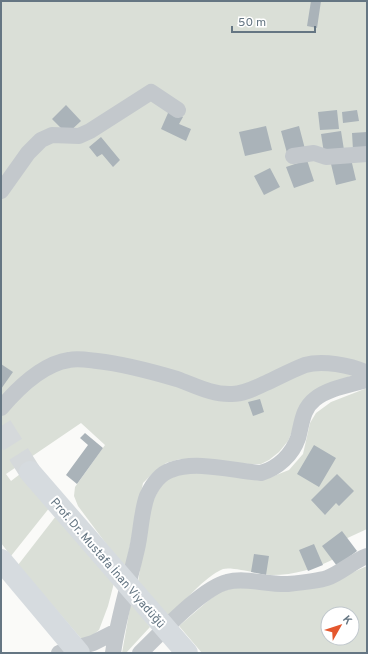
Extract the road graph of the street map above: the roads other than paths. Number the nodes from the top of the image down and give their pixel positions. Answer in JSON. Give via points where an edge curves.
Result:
{"nodes":[{"id":1,"x":178,"y":110,"type":"dead end"},
{"id":2,"x":367,"y":154,"type":"edge"},
{"id":3,"x":293,"y":156,"type":"dead end"},
{"id":4,"x":1,"y":191,"type":"edge"},
{"id":5,"x":367,"y":373,"type":"edge"},
{"id":6,"x":367,"y":380,"type":"edge"},
{"id":7,"x":1,"y":408,"type":"edge"},
{"id":8,"x":30,"y":472,"type":"tunnel mouth"},
{"id":9,"x":367,"y":556,"type":"edge"},
{"id":10,"x":1,"y":560,"type":"edge"},
{"id":11,"x":115,"y":641,"type":"edge"},
{"id":12,"x":59,"y":653,"type":"edge"},
{"id":13,"x":79,"y":653,"type":"edge"},
{"id":14,"x":97,"y":653,"type":"edge"},
{"id":15,"x":140,"y":653,"type":"edge"},
{"id":16,"x":187,"y":653,"type":"edge"}],
"edges":[{"from":1,"to":4,"type":"street","via":[[150,92],[79,136],[52,135],[41,140],[28,152]]},
{"from":2,"to":3,"type":"street","via":[[326,157],[314,153]]},
{"from":5,"to":7,"type":"street","via":[[345,366],[315,363],[305,365],[241,394],[230,394],[200,388],[117,363],[70,360],[57,363],[31,379]]},
{"from":6,"to":11,"type":"street","via":[[331,390],[314,400],[305,411],[291,451],[270,470],[261,473],[182,466],[163,473],[157,479],[144,507]]},
{"from":8,"to":16,"type":"highway","name":"Prof. Dr. Mustafa İnan Viyadüğü"},
{"from":9,"to":15,"type":"street","via":[[327,578],[287,584],[239,580],[217,586],[193,603]]},
{"from":10,"to":13,"type":"highway"},
{"from":11,"to":12,"type":"street","via":[[93,643]]},
{"from":11,"to":14,"type":"street"}]}
